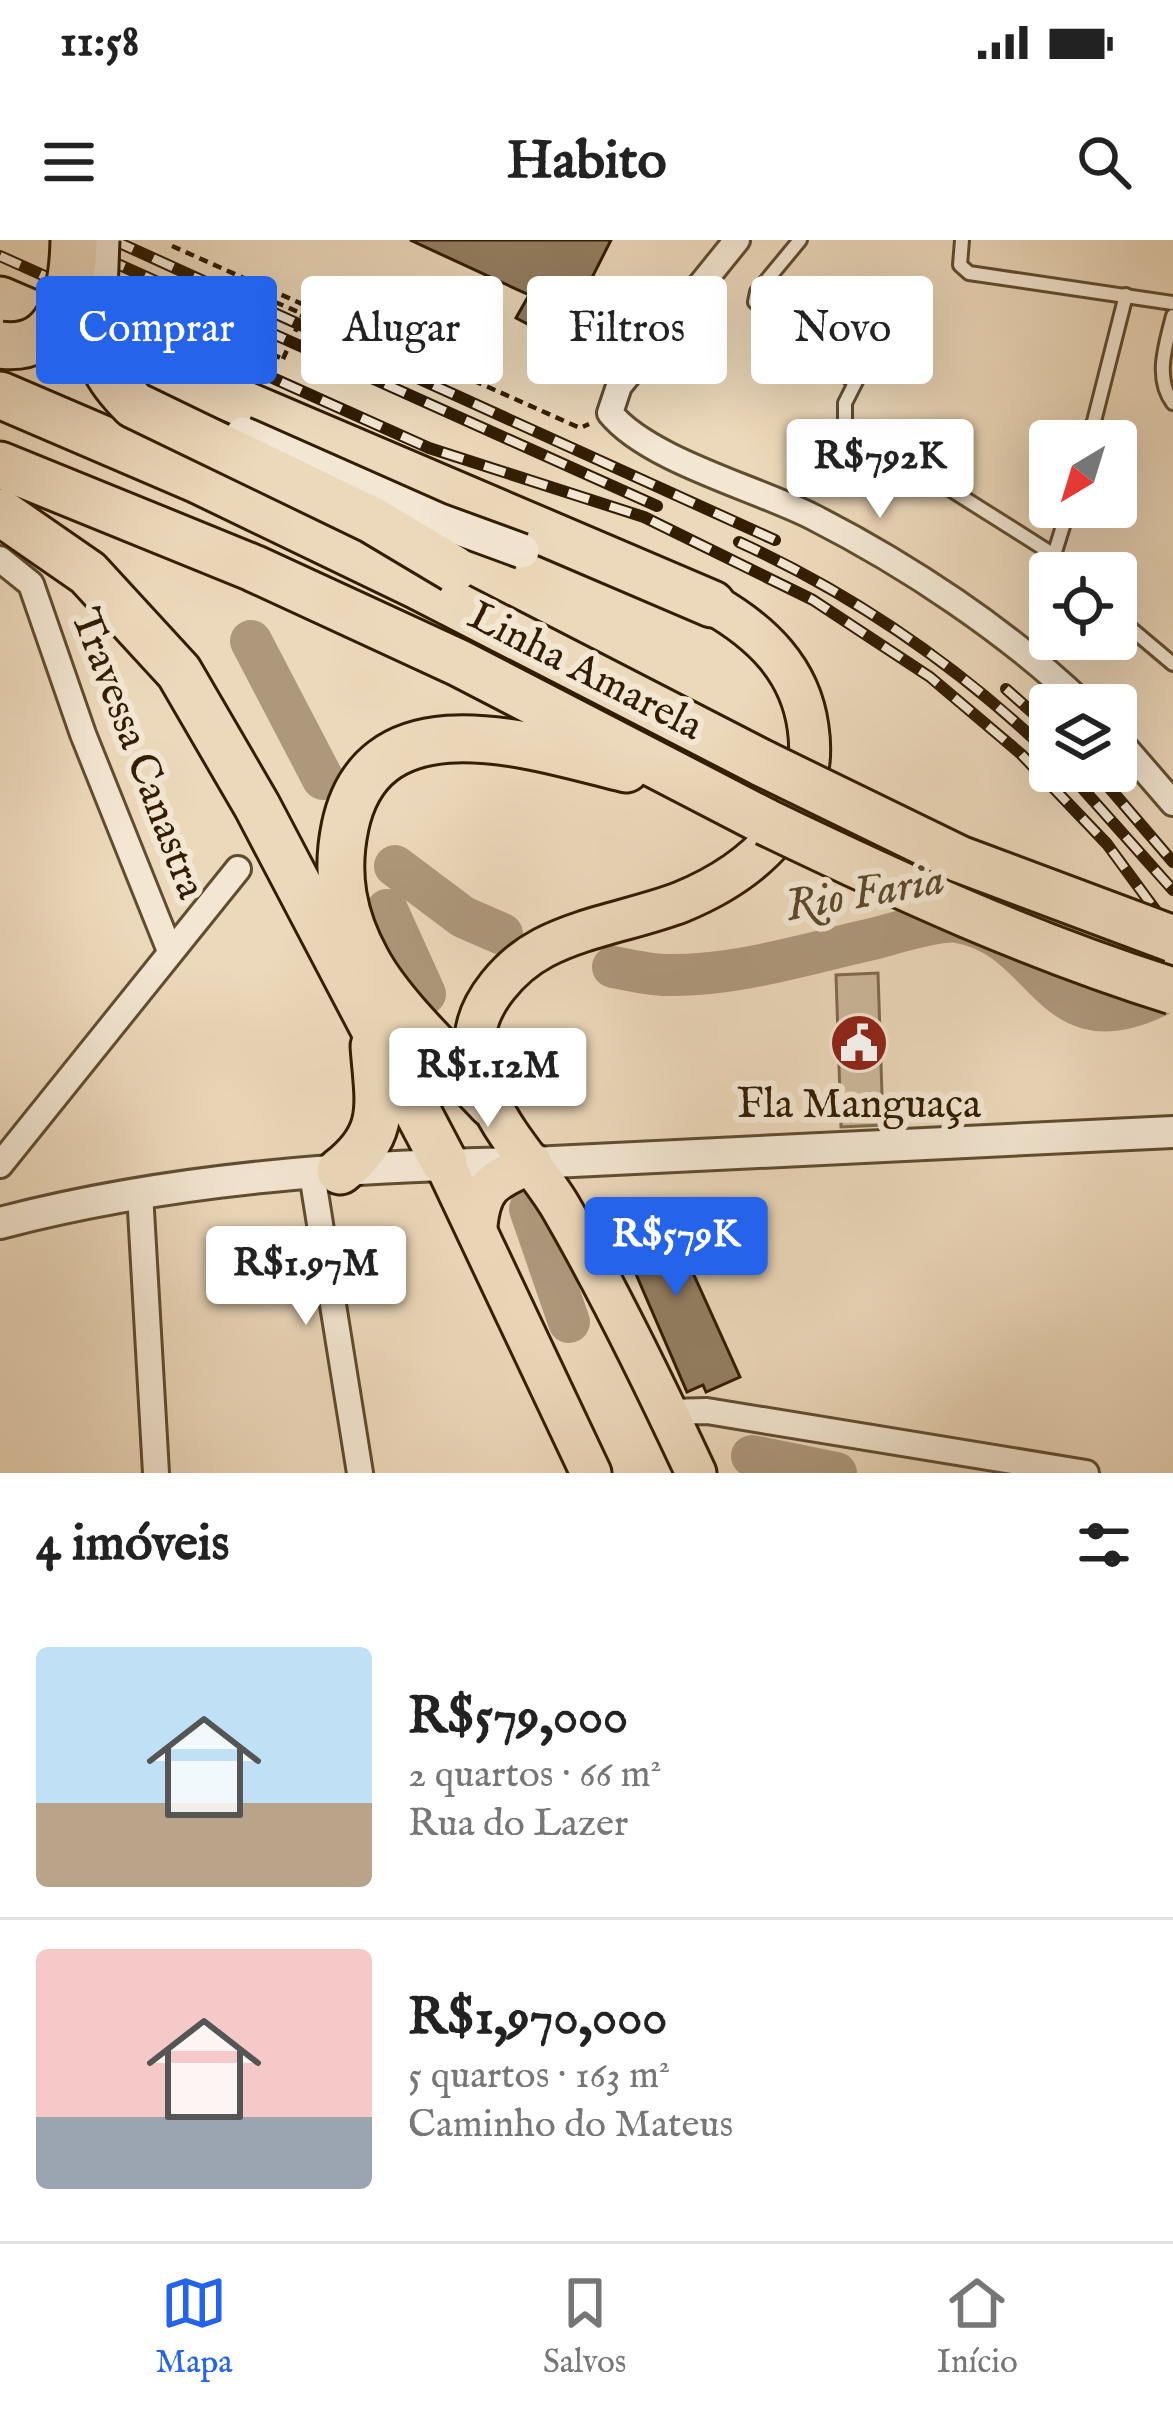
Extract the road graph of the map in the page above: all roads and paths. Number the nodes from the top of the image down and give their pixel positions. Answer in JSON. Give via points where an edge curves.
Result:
{"nodes":[{"id":1,"x":74,"y":240,"type":"edge"},
{"id":2,"x":102,"y":240,"type":"edge"},
{"id":3,"x":737,"y":240,"type":"edge"},
{"id":4,"x":800,"y":240,"type":"edge"},
{"id":5,"x":962,"y":240,"type":"edge"},
{"id":6,"x":172,"y":246,"type":"dead end"},
{"id":7,"x":101,"y":276,"type":"edge"},
{"id":8,"x":770,"y":276,"type":"edge"},
{"id":9,"x":1126,"y":295,"type":"junction"},
{"id":10,"x":0,"y":300,"type":"edge"},
{"id":11,"x":301,"y":302,"type":"edge"},
{"id":12,"x":1173,"y":302,"type":"edge"},
{"id":13,"x":1173,"y":316,"type":"edge"},
{"id":14,"x":301,"y":318,"type":"edge"},
{"id":15,"x":0,"y":345,"type":"edge"},
{"id":16,"x":277,"y":356,"type":"edge"},
{"id":17,"x":113,"y":384,"type":"edge"},
{"id":18,"x":145,"y":384,"type":"edge"},
{"id":19,"x":484,"y":384,"type":"edge"},
{"id":20,"x":853,"y":384,"type":"edge"},
{"id":21,"x":0,"y":395,"type":"edge"},
{"id":22,"x":1173,"y":403,"type":"edge"},
{"id":23,"x":610,"y":413,"type":"junction"},
{"id":24,"x":1094,"y":420,"type":"edge"},
{"id":25,"x":0,"y":465,"type":"edge"},
{"id":26,"x":0,"y":512,"type":"edge"},
{"id":27,"x":522,"y":551,"type":"dead end"},
{"id":28,"x":1049,"y":552,"type":"edge"},
{"id":29,"x":0,"y":559,"type":"edge"},
{"id":30,"x":712,"y":604,"type":"joint"},
{"id":31,"x":1137,"y":634,"type":"edge"},
{"id":32,"x":1173,"y":664,"type":"edge"},
{"id":33,"x":1058,"y":684,"type":"edge"},
{"id":34,"x":640,"y":701,"type":"junction"},
{"id":35,"x":1137,"y":761,"type":"edge"},
{"id":36,"x":684,"y":782,"type":"junction"},
{"id":37,"x":1173,"y":803,"type":"edge"},
{"id":38,"x":238,"y":869,"type":"dead end"},
{"id":39,"x":1173,"y":939,"type":"edge"},
{"id":40,"x":170,"y":951,"type":"junction"},
{"id":41,"x":1173,"y":991,"type":"edge"},
{"id":42,"x":372,"y":1025,"type":"junction"},
{"id":43,"x":491,"y":1104,"type":"junction"},
{"id":44,"x":1173,"y":1132,"type":"edge"},
{"id":45,"x":444,"y":1162,"type":"junction"},
{"id":46,"x":532,"y":1162,"type":"junction"},
{"id":47,"x":0,"y":1165,"type":"edge"},
{"id":48,"x":326,"y":1172,"type":"junction"},
{"id":49,"x":140,"y":1193,"type":"junction"},
{"id":50,"x":0,"y":1223,"type":"edge"},
{"id":51,"x":477,"y":1226,"type":"junction"},
{"id":52,"x":667,"y":1412,"type":"junction"},
{"id":53,"x":688,"y":1465,"type":"edge"},
{"id":54,"x":156,"y":1473,"type":"edge"},
{"id":55,"x":360,"y":1473,"type":"edge"},
{"id":56,"x":591,"y":1473,"type":"edge"},
{"id":57,"x":1086,"y":1473,"type":"edge"}],
"edges":[{"from":1,"to":15,"type":"highway","bridge":true,"via":[[73,280],[57,324],[28,344]]},
{"from":2,"to":7,"type":"main road","bridge":true},
{"from":3,"to":23,"type":"street","via":[[619,386]]},
{"from":4,"to":8,"type":"lane"},
{"from":5,"to":9,"type":"lane","via":[[960,265],[969,273]]},
{"from":6,"to":11,"type":"path"},
{"from":9,"to":12,"type":"lane"},
{"from":9,"to":24,"type":"lane"},
{"from":10,"to":30,"type":"highway"},
{"from":13,"to":22,"type":"lane","via":[[1162,356]]},
{"from":14,"to":16,"type":"path","bridge":true,"via":[[283,359]]},
{"from":17,"to":34,"type":"highway","bridge":true,"via":[[158,420],[338,502],[454,569]]},
{"from":18,"to":27,"type":"main road","bridge":true,"via":[[168,401]]},
{"from":19,"to":23,"type":"path","via":[[580,428]]},
{"from":20,"to":28,"type":"lane","via":[[845,429]]},
{"from":21,"to":34,"type":"highway","name":"Linha Amarela","via":[[216,488]]},
{"from":23,"to":33,"type":"street","via":[[636,439],[812,517],[946,594]]},
{"from":25,"to":36,"type":"highway","name":"Linha Amarela","via":[[439,653]]},
{"from":26,"to":42,"type":"highway","via":[[88,573],[178,672]]},
{"from":29,"to":40,"type":"street","name":"Travessa Canastra","via":[[31,584]]},
{"from":30,"to":43,"type":"main road","via":[[769,642],[794,680],[811,745],[807,786],[774,844],[726,878],[684,901],[543,948],[499,985],[475,1039]]},
{"from":31,"to":32,"type":"lane"},
{"from":34,"to":39,"type":"highway","name":"Linha Amarela","bridge":true,"via":[[959,860]]},
{"from":35,"to":37,"type":"street"},
{"from":36,"to":41,"type":"highway","name":"Linha Amarela","bridge":true,"via":[[964,915]]},
{"from":36,"to":43,"type":"highway","via":[[472,736],[399,752],[358,793],[339,870],[351,926],[392,994]]},
{"from":38,"to":40,"type":"street"},
{"from":40,"to":47,"type":"street"},
{"from":42,"to":45,"type":"highway"},
{"from":42,"to":48,"type":"highway","via":[[377,1124],[363,1151]]},
{"from":43,"to":46,"type":"main road"},
{"from":44,"to":46,"type":"street"},
{"from":45,"to":46,"type":"street"},
{"from":45,"to":48,"type":"street"},
{"from":45,"to":51,"type":"main road"},
{"from":46,"to":51,"type":"main road","via":[[495,1180]]},
{"from":46,"to":52,"type":"main road"},
{"from":48,"to":49,"type":"street"},
{"from":48,"to":55,"type":"street"},
{"from":49,"to":50,"type":"street"},
{"from":49,"to":54,"type":"street"},
{"from":51,"to":56,"type":"main road"},
{"from":52,"to":53,"type":"main road"},
{"from":52,"to":57,"type":"street"}]}
